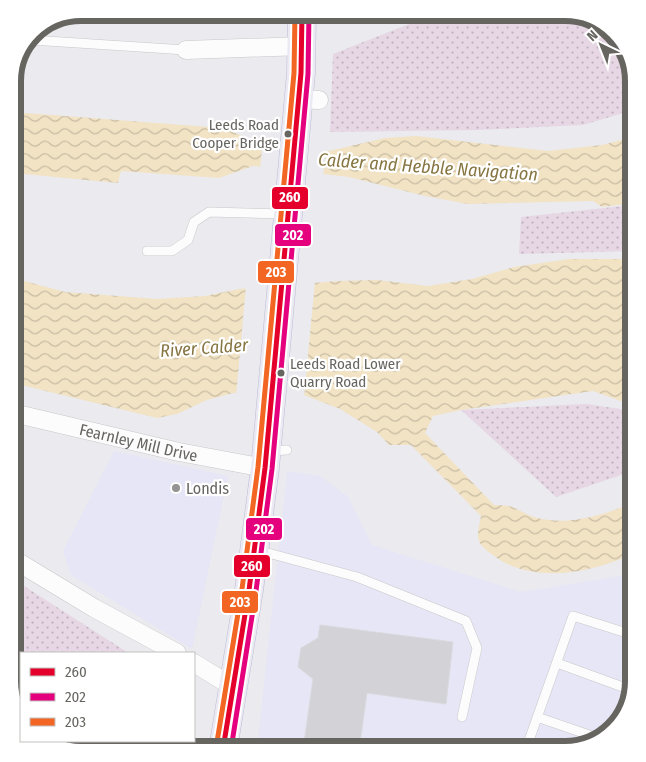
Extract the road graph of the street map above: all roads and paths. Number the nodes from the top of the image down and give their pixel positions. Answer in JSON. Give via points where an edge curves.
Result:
{"nodes":[{"id":1,"x":302,"y":21,"type":"edge"},
{"id":2,"x":38,"y":40,"type":"edge"},
{"id":3,"x":303,"y":46,"type":"junction"},
{"id":4,"x":186,"y":50,"type":"joint"},
{"id":5,"x":288,"y":214,"type":"junction"},
{"id":6,"x":147,"y":251,"type":"dead end"},
{"id":7,"x":21,"y":415,"type":"edge"},
{"id":8,"x":273,"y":456,"type":"junction"},
{"id":9,"x":254,"y":549,"type":"junction"},
{"id":10,"x":21,"y":564,"type":"edge"},
{"id":11,"x":625,"y":632,"type":"edge"},
{"id":12,"x":175,"y":652,"type":"edge"},
{"id":13,"x":557,"y":662,"type":"junction"},
{"id":14,"x":195,"y":664,"type":"edge"},
{"id":15,"x":233,"y":686,"type":"junction"},
{"id":16,"x":624,"y":687,"type":"edge"},
{"id":17,"x":462,"y":717,"type":"dead end"},
{"id":18,"x":537,"y":717,"type":"junction"},
{"id":19,"x":590,"y":735,"type":"edge"},
{"id":20,"x":224,"y":741,"type":"edge"},
{"id":21,"x":529,"y":741,"type":"edge"}],
"edges":[{"from":1,"to":3,"type":"main road"},
{"from":2,"to":4,"type":"lane"},
{"from":3,"to":4,"type":"street"},
{"from":3,"to":5,"type":"main road","via":[[306,90],[291,174]]},
{"from":5,"to":6,"type":"lane","via":[[209,212],[194,222],[188,240],[172,251]]},
{"from":5,"to":8,"type":"main road"},
{"from":7,"to":8,"type":"street","name":"Fearnley Mill Drive","via":[[178,452]]},
{"from":8,"to":9,"type":"main road"},
{"from":9,"to":15,"type":"main road"},
{"from":9,"to":17,"type":"lane","via":[[357,577],[466,621],[477,648]]},
{"from":10,"to":12,"type":"street"},
{"from":11,"to":13,"type":"lane","via":[[573,616]]},
{"from":13,"to":16,"type":"lane"},
{"from":13,"to":18,"type":"lane"},
{"from":14,"to":15,"type":"street"},
{"from":15,"to":20,"type":"main road"},
{"from":18,"to":19,"type":"lane"},
{"from":18,"to":21,"type":"lane"}]}
